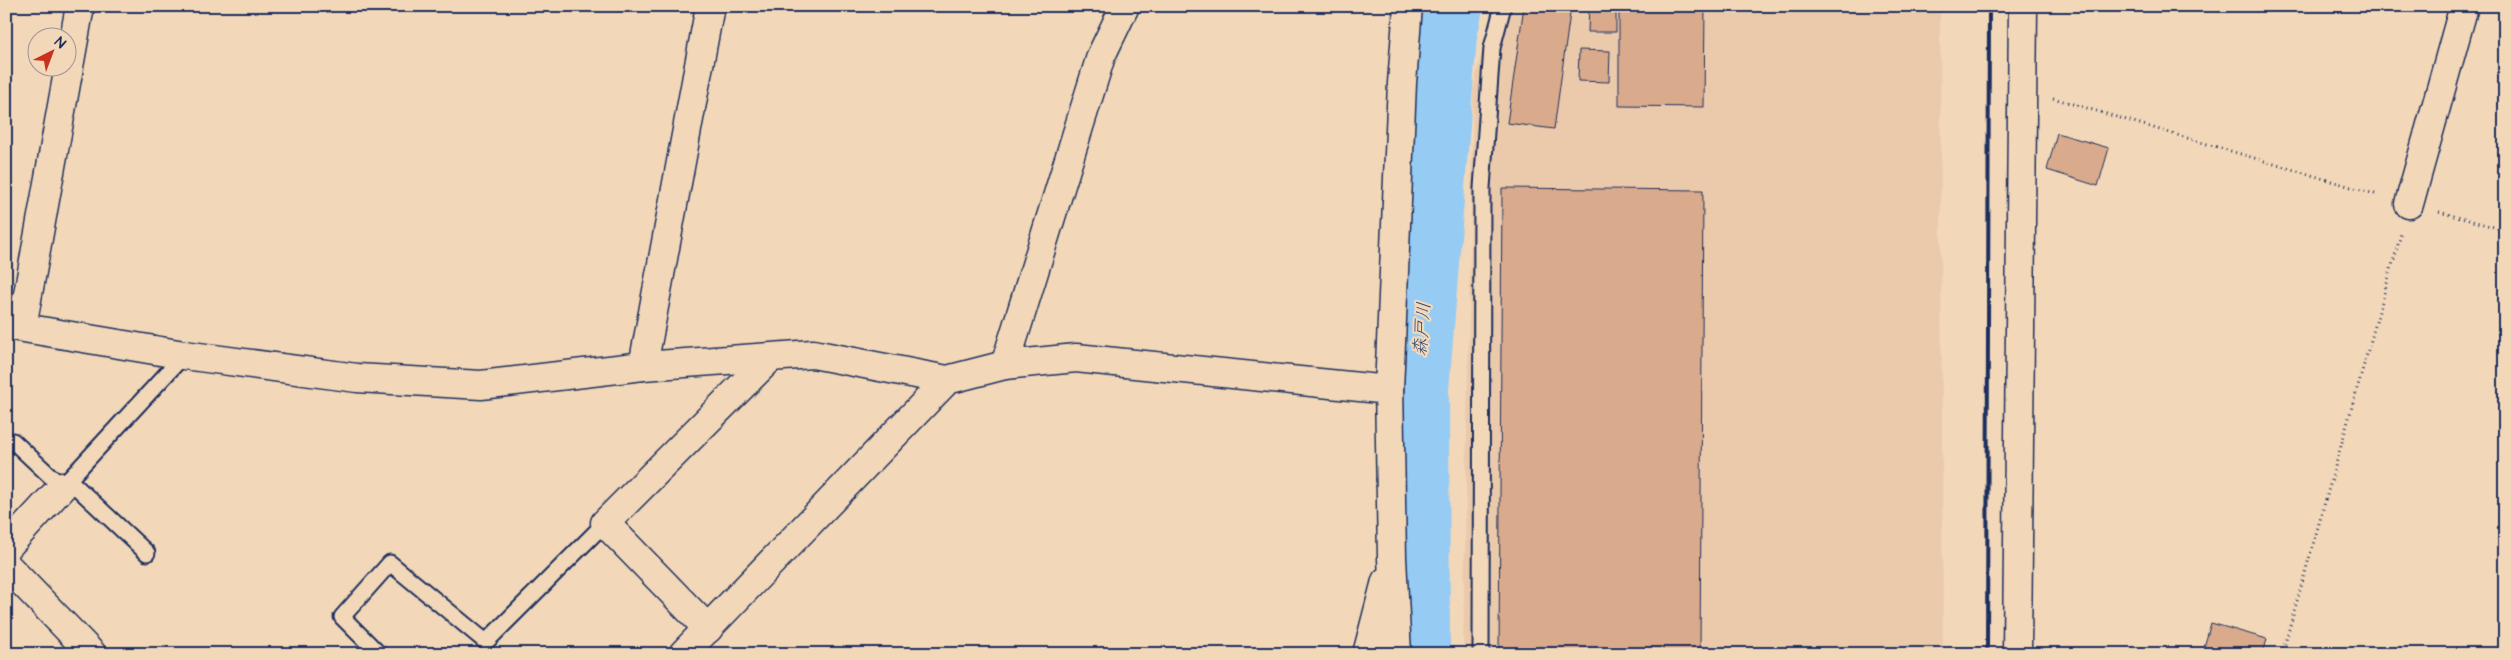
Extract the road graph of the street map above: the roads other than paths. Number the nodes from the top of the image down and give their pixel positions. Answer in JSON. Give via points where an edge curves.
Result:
{"nodes":[{"id":1,"x":80,"y":6,"type":"edge"},
{"id":2,"x":710,"y":6,"type":"edge"},
{"id":3,"x":1125,"y":6,"type":"edge"},
{"id":4,"x":1408,"y":6,"type":"edge"},
{"id":5,"x":1503,"y":6,"type":"edge"},
{"id":6,"x":2023,"y":6,"type":"edge"},
{"id":7,"x":2464,"y":6,"type":"edge"},
{"id":8,"x":2409,"y":204,"type":"road end"},
{"id":9,"x":14,"y":326,"type":"edge"},
{"id":10,"x":184,"y":356,"type":"junction"},
{"id":11,"x":770,"y":358,"type":"junction"},
{"id":12,"x":1005,"y":365,"type":"junction"},
{"id":13,"x":643,"y":366,"type":"junction"},
{"id":14,"x":947,"y":380,"type":"junction"},
{"id":15,"x":1389,"y":384,"type":"junction"},
{"id":16,"x":13,"y":441,"type":"dead end"},
{"id":17,"x":65,"y":484,"type":"junction"},
{"id":18,"x":605,"y":523,"type":"junction"},
{"id":19,"x":6,"y":548,"type":"edge"},
{"id":20,"x":147,"y":553,"type":"dead end"},
{"id":21,"x":1392,"y":558,"type":"junction"},
{"id":22,"x":6,"y":565,"type":"edge"},
{"id":23,"x":708,"y":629,"type":"junction"},
{"id":24,"x":2025,"y":651,"type":"edge"},
{"id":25,"x":92,"y":654,"type":"edge"},
{"id":26,"x":380,"y":654,"type":"edge"},
{"id":27,"x":683,"y":654,"type":"edge"},
{"id":28,"x":1367,"y":654,"type":"edge"},
{"id":29,"x":1397,"y":654,"type":"edge"},
{"id":30,"x":1481,"y":654,"type":"edge"}],
"edges":[{"from":1,"to":9,"type":"street"},
{"from":2,"to":13,"type":"street"},
{"from":3,"to":12,"type":"street","via":[[1101,56]]},
{"from":4,"to":15,"type":"street"},
{"from":5,"to":30,"type":"lane","via":[[1492,48],[1482,188]]},
{"from":6,"to":24,"type":"street"},
{"from":7,"to":8,"type":"street"},
{"from":9,"to":10,"type":"street"},
{"from":10,"to":13,"type":"street","via":[[357,378],[481,385]]},
{"from":10,"to":17,"type":"lane"},
{"from":11,"to":13,"type":"street"},
{"from":11,"to":14,"type":"street","via":[[813,354]]},
{"from":11,"to":18,"type":"street"},
{"from":12,"to":14,"type":"street"},
{"from":12,"to":15,"type":"street","via":[[1076,358],[1389,390]]},
{"from":14,"to":23,"type":"street"},
{"from":15,"to":21,"type":"street"},
{"from":16,"to":17,"type":"lane"},
{"from":17,"to":19,"type":"street"},
{"from":17,"to":20,"type":"lane"},
{"from":18,"to":23,"type":"street"},
{"from":18,"to":26,"type":"lane","via":[[486,642],[390,564],[342,617]]},
{"from":21,"to":28,"type":"street"},
{"from":21,"to":29,"type":"street"},
{"from":22,"to":25,"type":"street"},
{"from":23,"to":27,"type":"street"}]}
